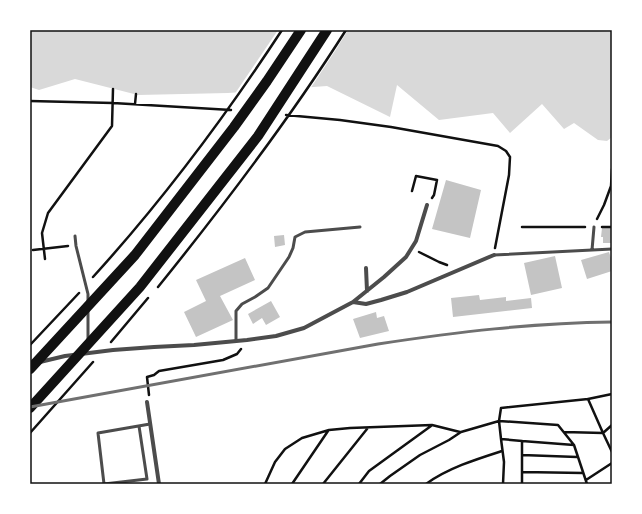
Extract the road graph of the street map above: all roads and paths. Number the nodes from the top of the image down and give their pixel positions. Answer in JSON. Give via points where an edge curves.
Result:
{"nodes":[{"id":1,"x":282,"y":30,"type":"edge"},
{"id":2,"x":301,"y":30,"type":"edge"},
{"id":3,"x":326,"y":30,"type":"edge"},
{"id":4,"x":113,"y":88,"type":"dead end"},
{"id":5,"x":136,"y":94,"type":"dead end"},
{"id":6,"x":135,"y":104,"type":"dead end"},
{"id":7,"x":498,"y":146,"type":"dead end"},
{"id":8,"x":612,"y":169,"type":"edge"},
{"id":9,"x":412,"y":191,"type":"dead end"},
{"id":10,"x":426,"y":206,"type":"joint"},
{"id":11,"x":360,"y":227,"type":"dead end"},
{"id":12,"x":522,"y":227,"type":"dead end"},
{"id":13,"x":594,"y":227,"type":"junction"},
{"id":14,"x":612,"y":227,"type":"edge"},
{"id":15,"x":75,"y":236,"type":"dead end"},
{"id":16,"x":76,"y":246,"type":"junction"},
{"id":17,"x":412,"y":248,"type":"junction"},
{"id":18,"x":43,"y":249,"type":"junction"},
{"id":19,"x":612,"y":249,"type":"edge"},
{"id":20,"x":33,"y":250,"type":"dead end"},
{"id":21,"x":592,"y":250,"type":"junction"},
{"id":22,"x":494,"y":255,"type":"junction"},
{"id":23,"x":45,"y":259,"type":"dead end"},
{"id":24,"x":449,"y":265,"type":"dead end"},
{"id":25,"x":366,"y":268,"type":"dead end"},
{"id":26,"x":92,"y":278,"type":"dead end"},
{"id":27,"x":82,"y":289,"type":"dead end"},
{"id":28,"x":367,"y":291,"type":"junction"},
{"id":29,"x":354,"y":302,"type":"junction"},
{"id":30,"x":247,"y":340,"type":"junction"},
{"id":31,"x":236,"y":341,"type":"junction"},
{"id":32,"x":30,"y":345,"type":"edge"},
{"id":33,"x":87,"y":353,"type":"junction"},
{"id":34,"x":30,"y":364,"type":"edge"},
{"id":35,"x":30,"y":369,"type":"edge"},
{"id":36,"x":612,"y":394,"type":"edge"},
{"id":37,"x":588,"y":399,"type":"junction"},
{"id":38,"x":147,"y":402,"type":"joint"},
{"id":39,"x":30,"y":408,"type":"edge"},
{"id":40,"x":499,"y":421,"type":"junction"},
{"id":41,"x":150,"y":424,"type":"junction"},
{"id":42,"x":432,"y":425,"type":"junction"},
{"id":43,"x":612,"y":425,"type":"edge"},
{"id":44,"x":139,"y":426,"type":"junction"},
{"id":45,"x":367,"y":428,"type":"junction"},
{"id":46,"x":329,"y":430,"type":"junction"},
{"id":47,"x":461,"y":432,"type":"junction"},
{"id":48,"x":564,"y":432,"type":"junction"},
{"id":49,"x":603,"y":433,"type":"junction"},
{"id":50,"x":501,"y":439,"type":"junction"},
{"id":51,"x":522,"y":441,"type":"junction"},
{"id":52,"x":612,"y":442,"type":"edge"},
{"id":53,"x":574,"y":444,"type":"junction"},
{"id":54,"x":608,"y":444,"type":"junction"},
{"id":55,"x":502,"y":451,"type":"junction"},
{"id":56,"x":612,"y":452,"type":"edge"},
{"id":57,"x":522,"y":455,"type":"junction"},
{"id":58,"x":578,"y":457,"type":"junction"},
{"id":59,"x":612,"y":463,"type":"edge"},
{"id":60,"x":522,"y":472,"type":"junction"},
{"id":61,"x":583,"y":473,"type":"junction"},
{"id":62,"x":586,"y":480,"type":"junction"},
{"id":63,"x":159,"y":484,"type":"edge"},
{"id":64,"x":265,"y":484,"type":"edge"},
{"id":65,"x":292,"y":484,"type":"edge"},
{"id":66,"x":323,"y":484,"type":"edge"},
{"id":67,"x":358,"y":484,"type":"edge"},
{"id":68,"x":380,"y":484,"type":"edge"},
{"id":69,"x":426,"y":484,"type":"edge"},
{"id":70,"x":503,"y":484,"type":"edge"},
{"id":71,"x":522,"y":484,"type":"edge"},
{"id":72,"x":587,"y":484,"type":"edge"}],
"edges":[{"from":1,"to":26,"type":"path","via":[[199,148]]},
{"from":2,"to":35,"type":"main road","via":[[234,127],[135,255]]},
{"from":3,"to":39,"type":"main road","via":[[258,136],[140,287]]},
{"from":4,"to":18,"type":"path","via":[[112,126],[48,213],[42,233]]},
{"from":5,"to":6,"type":"path"},
{"from":7,"to":22,"type":"path","via":[[510,157]]},
{"from":8,"to":13,"type":"path","via":[[611,186]]},
{"from":9,"to":10,"type":"path","via":[[416,176],[437,180],[434,195]]},
{"from":10,"to":17,"type":"street"},
{"from":11,"to":31,"type":"lane","via":[[305,232],[294,237],[289,257],[268,288],[242,304],[236,311]]},
{"from":12,"to":13,"type":"path"},
{"from":13,"to":14,"type":"path"},
{"from":13,"to":21,"type":"lane"},
{"from":15,"to":16,"type":"lane"},
{"from":16,"to":18,"type":"path"},
{"from":16,"to":33,"type":"lane","via":[[88,294]]},
{"from":17,"to":24,"type":"path"},
{"from":17,"to":28,"type":"street","via":[[406,257]]},
{"from":18,"to":20,"type":"path"},
{"from":18,"to":23,"type":"path"},
{"from":19,"to":21,"type":"lane"},
{"from":21,"to":22,"type":"lane"},
{"from":22,"to":29,"type":"street","via":[[407,292],[366,304]]},
{"from":25,"to":28,"type":"street"},
{"from":27,"to":32,"type":"path"},
{"from":28,"to":29,"type":"street"},
{"from":29,"to":30,"type":"street","via":[[304,328],[276,336]]},
{"from":30,"to":31,"type":"street"},
{"from":30,"to":38,"type":"path","via":[[238,354],[223,360],[159,371],[147,376],[150,394]]},
{"from":31,"to":33,"type":"street"},
{"from":33,"to":34,"type":"street"},
{"from":36,"to":37,"type":"path"},
{"from":37,"to":40,"type":"path","via":[[501,408]]},
{"from":37,"to":49,"type":"path"},
{"from":38,"to":41,"type":"street"},
{"from":40,"to":47,"type":"path"},
{"from":40,"to":48,"type":"path","via":[[558,425]]},
{"from":40,"to":50,"type":"path"},
{"from":41,"to":44,"type":"lane"},
{"from":41,"to":63,"type":"street"},
{"from":42,"to":45,"type":"path"},
{"from":42,"to":47,"type":"path"},
{"from":42,"to":67,"type":"path","via":[[369,471]]},
{"from":43,"to":49,"type":"path"},
{"from":44,"to":44,"type":"lane","via":[[98,433],[104,484],[146,479]]},
{"from":45,"to":46,"type":"path"},
{"from":45,"to":66,"type":"path"},
{"from":46,"to":64,"type":"path","via":[[302,438],[285,449],[275,462]]},
{"from":46,"to":65,"type":"path"},
{"from":47,"to":68,"type":"path","via":[[420,455]]},
{"from":48,"to":49,"type":"path"},
{"from":48,"to":53,"type":"path"},
{"from":49,"to":54,"type":"path"},
{"from":50,"to":51,"type":"path"},
{"from":50,"to":55,"type":"path"},
{"from":51,"to":53,"type":"path"},
{"from":51,"to":57,"type":"path"},
{"from":52,"to":54,"type":"path"},
{"from":53,"to":58,"type":"path"},
{"from":54,"to":56,"type":"path"},
{"from":55,"to":69,"type":"path","via":[[455,468]]},
{"from":55,"to":70,"type":"path"},
{"from":57,"to":58,"type":"path"},
{"from":57,"to":60,"type":"path"},
{"from":58,"to":61,"type":"path"},
{"from":59,"to":62,"type":"path"},
{"from":60,"to":61,"type":"path"},
{"from":60,"to":71,"type":"path"},
{"from":61,"to":62,"type":"path"},
{"from":62,"to":72,"type":"path"}]}
